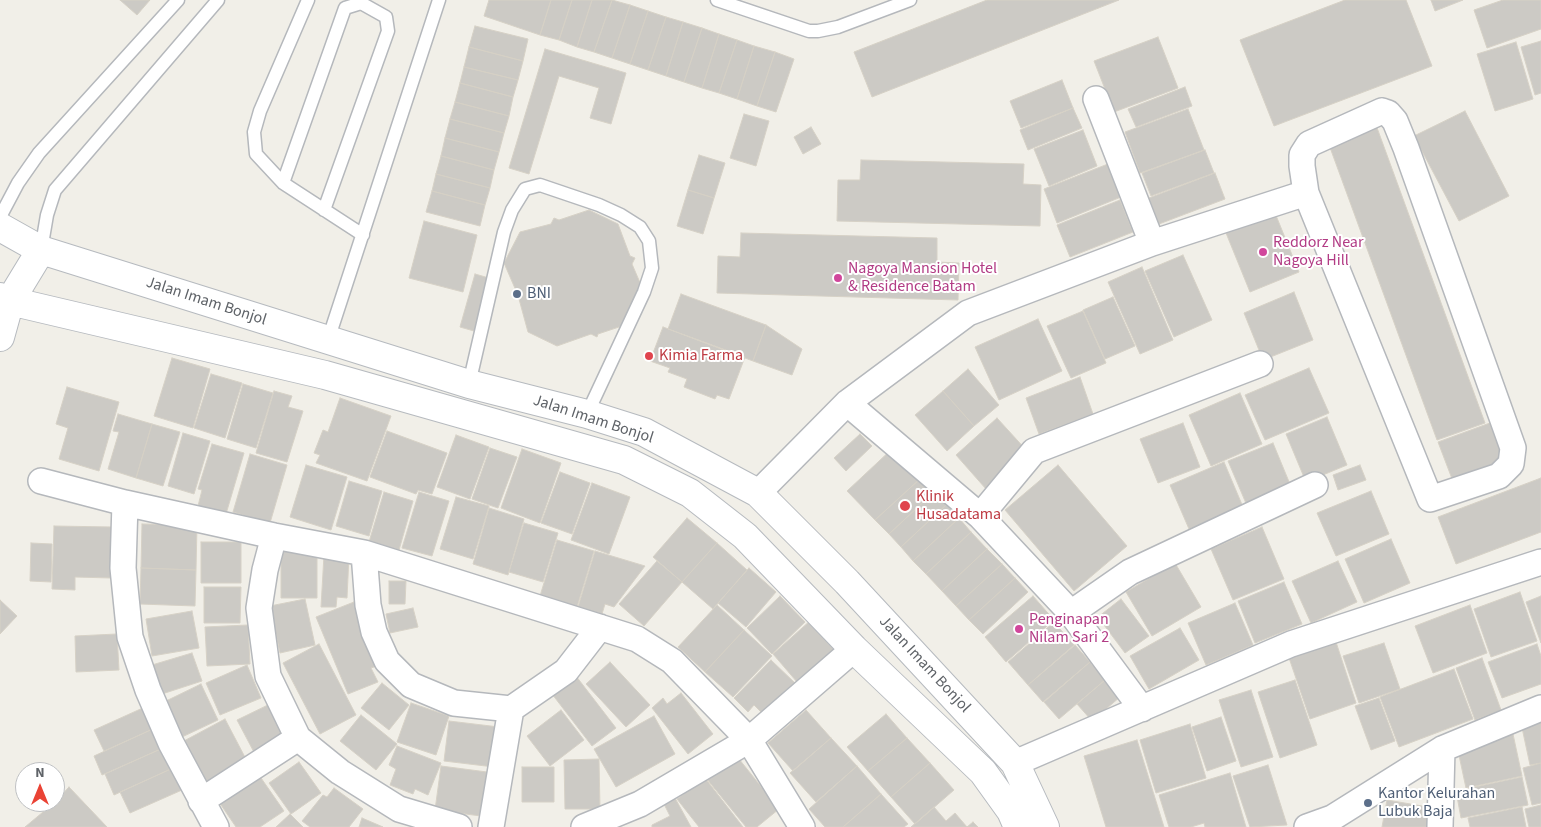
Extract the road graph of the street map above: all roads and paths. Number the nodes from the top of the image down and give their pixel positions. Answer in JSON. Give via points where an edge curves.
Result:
{"nodes":[{"id":1,"x":178,"y":0,"type":"edge"},
{"id":2,"x":218,"y":0,"type":"edge"},
{"id":3,"x":308,"y":0,"type":"edge"},
{"id":4,"x":439,"y":0,"type":"edge"},
{"id":5,"x":717,"y":0,"type":"edge"},
{"id":6,"x":910,"y":0,"type":"edge"},
{"id":7,"x":1096,"y":100,"type":"dead end"},
{"id":8,"x":283,"y":183,"type":"junction"},
{"id":9,"x":1306,"y":193,"type":"junction"},
{"id":10,"x":324,"y":210,"type":"junction"},
{"id":11,"x":0,"y":217,"type":"edge"},
{"id":12,"x":0,"y":228,"type":"edge"},
{"id":13,"x":363,"y":235,"type":"junction"},
{"id":14,"x":1152,"y":243,"type":"junction"},
{"id":15,"x":41,"y":250,"type":"junction"},
{"id":16,"x":5,"y":299,"type":"edge"},
{"id":17,"x":0,"y":337,"type":"edge"},
{"id":18,"x":328,"y":340,"type":"junction"},
{"id":19,"x":1260,"y":364,"type":"dead end"},
{"id":20,"x":469,"y":384,"type":"junction"},
{"id":21,"x":846,"y":403,"type":"junction"},
{"id":22,"x":588,"y":414,"type":"junction"},
{"id":23,"x":41,"y":481,"type":"dead end"},
{"id":24,"x":1315,"y":485,"type":"dead end"},
{"id":25,"x":758,"y":493,"type":"junction"},
{"id":26,"x":125,"y":503,"type":"junction"},
{"id":27,"x":980,"y":516,"type":"junction"},
{"id":28,"x":274,"y":536,"type":"junction"},
{"id":29,"x":364,"y":553,"type":"junction"},
{"id":30,"x":1541,"y":562,"type":"edge"},
{"id":31,"x":1071,"y":613,"type":"junction"},
{"id":32,"x":600,"y":627,"type":"junction"},
{"id":33,"x":854,"y":649,"type":"junction"},
{"id":34,"x":1541,"y":708,"type":"edge"},
{"id":35,"x":511,"y":709,"type":"junction"},
{"id":36,"x":1142,"y":709,"type":"junction"},
{"id":37,"x":298,"y":738,"type":"junction"},
{"id":38,"x":749,"y":740,"type":"junction"},
{"id":39,"x":1442,"y":749,"type":"junction"},
{"id":40,"x":1015,"y":762,"type":"junction"},
{"id":41,"x":201,"y":801,"type":"junction"},
{"id":42,"x":216,"y":827,"type":"edge"},
{"id":43,"x":459,"y":827,"type":"edge"},
{"id":44,"x":491,"y":827,"type":"edge"},
{"id":45,"x":584,"y":827,"type":"edge"},
{"id":46,"x":802,"y":827,"type":"edge"},
{"id":47,"x":1018,"y":827,"type":"edge"},
{"id":48,"x":1045,"y":827,"type":"edge"},
{"id":49,"x":1307,"y":827,"type":"edge"},
{"id":50,"x":1440,"y":827,"type":"edge"}],
"edges":[{"from":1,"to":11,"type":"lane","via":[[39,153]]},
{"from":2,"to":15,"type":"lane","via":[[55,190]]},
{"from":3,"to":8,"type":"lane","via":[[254,132],[256,154]]},
{"from":4,"to":13,"type":"lane"},
{"from":5,"to":6,"type":"lane","via":[[818,31],[838,27]]},
{"from":7,"to":14,"type":"street"},
{"from":8,"to":10,"type":"lane"},
{"from":8,"to":10,"type":"lane","via":[[345,8],[361,3],[386,17],[388,31]]},
{"from":9,"to":9,"type":"street","via":[[1430,498],[1500,476],[1511,464],[1513,448],[1406,148],[1395,121],[1388,113],[1382,111],[1309,144],[1302,160]]},
{"from":9,"to":14,"type":"street"},
{"from":10,"to":13,"type":"lane"},
{"from":12,"to":15,"type":"main road","name":"Jalan Imam Bonjol"},
{"from":13,"to":18,"type":"lane"},
{"from":14,"to":21,"type":"street","via":[[968,313]]},
{"from":15,"to":16,"type":"main road"},
{"from":15,"to":18,"type":"main road","name":"Jalan Imam Bonjol"},
{"from":16,"to":17,"type":"main road"},
{"from":16,"to":33,"type":"main road","name":"Jalan Imam Bonjol","via":[[326,375],[624,460],[690,493],[745,536]]},
{"from":18,"to":20,"type":"main road","name":"Jalan Imam Bonjol"},
{"from":19,"to":27,"type":"street","via":[[1034,450]]},
{"from":20,"to":22,"type":"main road","name":"Jalan Imam Bonjol"},
{"from":20,"to":22,"type":"lane","via":[[504,232],[525,189],[540,185],[621,215],[640,227],[649,241],[652,268],[644,292]]},
{"from":21,"to":25,"type":"street"},
{"from":21,"to":27,"type":"street"},
{"from":22,"to":25,"type":"main road","name":"Jalan Imam Bonjol","via":[[644,432]]},
{"from":23,"to":26,"type":"street"},
{"from":24,"to":31,"type":"street","via":[[1130,572]]},
{"from":25,"to":40,"type":"main road","name":"Jalan Imam Bonjol"},
{"from":26,"to":28,"type":"street"},
{"from":26,"to":41,"type":"street","via":[[123,568],[130,636],[148,690]]},
{"from":27,"to":31,"type":"street"},
{"from":28,"to":29,"type":"street"},
{"from":28,"to":37,"type":"street","via":[[259,608],[268,676]]},
{"from":29,"to":32,"type":"street"},
{"from":29,"to":35,"type":"street","via":[[368,605],[374,632],[388,661],[411,685],[454,703]]},
{"from":30,"to":36,"type":"street","via":[[1291,644]]},
{"from":31,"to":36,"type":"street"},
{"from":32,"to":35,"type":"street","via":[[566,671]]},
{"from":32,"to":38,"type":"street","via":[[637,639],[672,661]]},
{"from":33,"to":38,"type":"street"},
{"from":33,"to":47,"type":"main road","name":"Jalan Imam Bonjol","via":[[983,772],[1011,811]]},
{"from":34,"to":39,"type":"street"},
{"from":35,"to":44,"type":"street"},
{"from":36,"to":40,"type":"street"},
{"from":37,"to":41,"type":"street"},
{"from":37,"to":43,"type":"street","via":[[340,772],[399,809]]},
{"from":38,"to":45,"type":"street","via":[[640,804]]},
{"from":38,"to":46,"type":"street"},
{"from":39,"to":49,"type":"street","via":[[1332,818]]},
{"from":39,"to":50,"type":"street"},
{"from":40,"to":48,"type":"main road","name":"Jalan Imam Bonjol"},
{"from":41,"to":42,"type":"street"}]}
